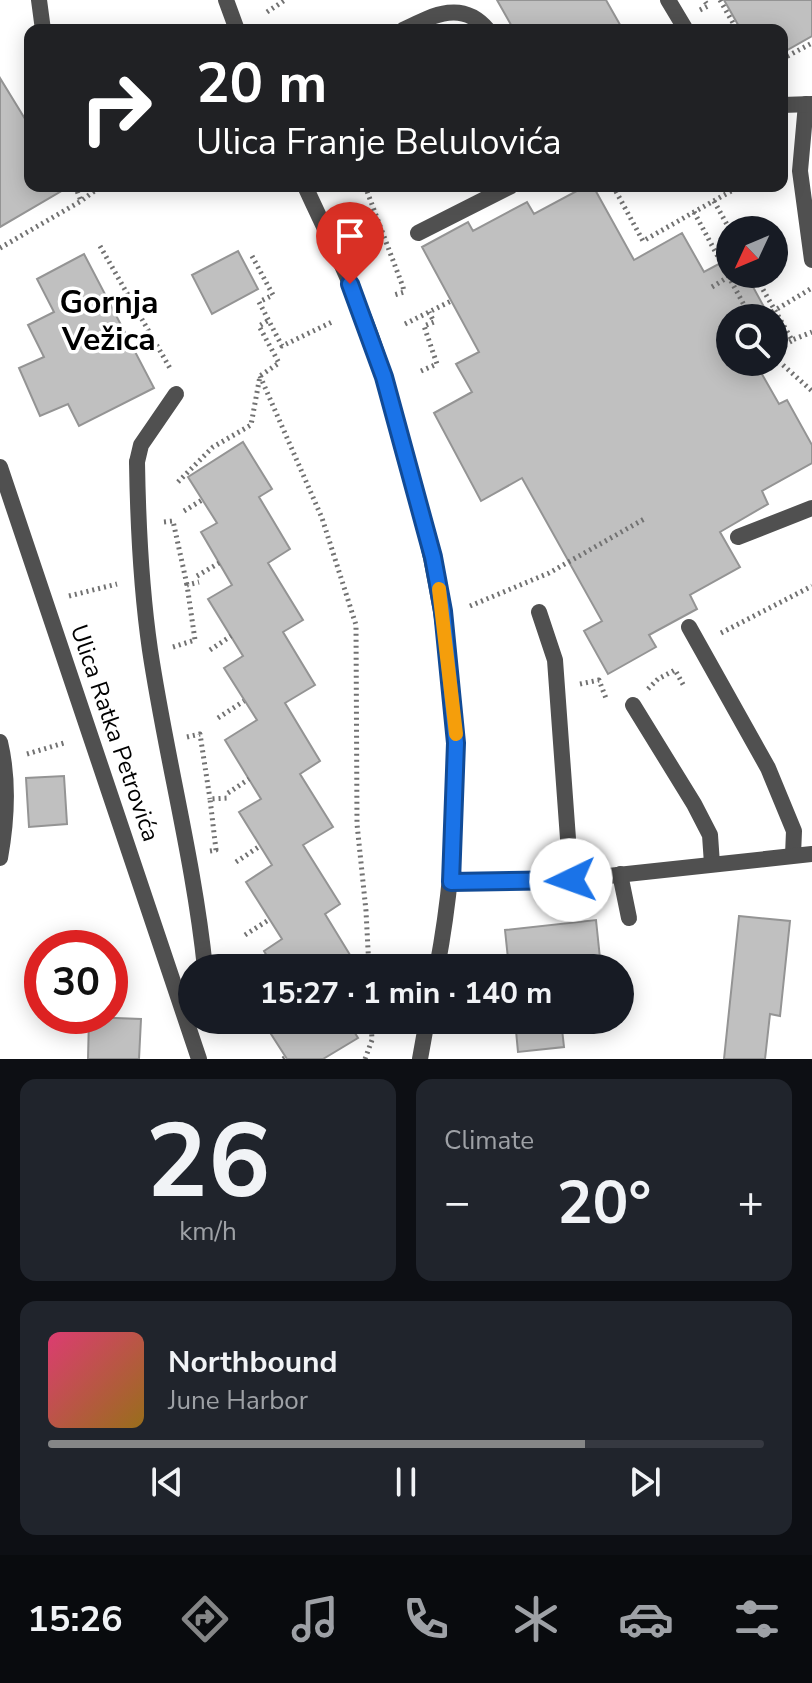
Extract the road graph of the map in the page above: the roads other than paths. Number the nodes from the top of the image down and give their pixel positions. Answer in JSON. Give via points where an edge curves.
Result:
{"nodes":[{"id":1,"x":39,"y":0,"type":"edge"},
{"id":2,"x":226,"y":0,"type":"edge"},
{"id":3,"x":668,"y":0,"type":"edge"},
{"id":4,"x":42,"y":24,"type":"edge"},
{"id":5,"x":235,"y":24,"type":"edge"},
{"id":6,"x":415,"y":24,"type":"edge"},
{"id":7,"x":484,"y":24,"type":"edge"},
{"id":8,"x":682,"y":24,"type":"edge"},
{"id":9,"x":809,"y":104,"type":"edge"},
{"id":10,"x":788,"y":105,"type":"edge"},
{"id":11,"x":308,"y":192,"type":"edge"},
{"id":12,"x":499,"y":192,"type":"edge"},
{"id":13,"x":418,"y":233,"type":"dead end"},
{"id":14,"x":812,"y":260,"type":"edge"},
{"id":15,"x":176,"y":394,"type":"road end"},
{"id":16,"x":0,"y":467,"type":"edge"},
{"id":17,"x":812,"y":508,"type":"edge"},
{"id":18,"x":738,"y":537,"type":"dead end"},
{"id":19,"x":539,"y":612,"type":"dead end"},
{"id":20,"x":689,"y":627,"type":"dead end"},
{"id":21,"x":633,"y":705,"type":"dead end"},
{"id":22,"x":0,"y":742,"type":"edge"},
{"id":23,"x":812,"y":854,"type":"edge"},
{"id":24,"x":793,"y":855,"type":"junction"},
{"id":25,"x":0,"y":858,"type":"edge"},
{"id":26,"x":712,"y":864,"type":"junction"},
{"id":27,"x":620,"y":874,"type":"junction"},
{"id":28,"x":571,"y":880,"type":"junction"},
{"id":29,"x":451,"y":882,"type":"junction"},
{"id":30,"x":629,"y":918,"type":"dead end"},
{"id":31,"x":203,"y":954,"type":"edge"},
{"id":32,"x":439,"y":954,"type":"edge"},
{"id":33,"x":178,"y":983,"type":"edge"},
{"id":34,"x":193,"y":1034,"type":"edge"},
{"id":35,"x":424,"y":1034,"type":"edge"},
{"id":36,"x":199,"y":1059,"type":"edge"},
{"id":37,"x":420,"y":1059,"type":"edge"}],
"edges":[{"from":1,"to":4,"type":"street"},
{"from":2,"to":5,"type":"street"},
{"from":3,"to":8,"type":"street"},
{"from":6,"to":7,"type":"street","via":[[458,9],[478,16]]},
{"from":9,"to":10,"type":"street"},
{"from":9,"to":14,"type":"street","via":[[800,171]]},
{"from":11,"to":29,"type":"street","via":[[375,349],[433,557],[456,743]]},
{"from":12,"to":13,"type":"street"},
{"from":15,"to":31,"type":"street","name":"Ulica Ratka Petrovića","via":[[141,445],[137,462],[140,551],[151,653]]},
{"from":16,"to":33,"type":"street","name":"Ulica Ratka Petrovića"},
{"from":17,"to":18,"type":"street"},
{"from":19,"to":28,"type":"street","via":[[555,660]]},
{"from":20,"to":24,"type":"street","via":[[768,768],[794,831]]},
{"from":21,"to":26,"type":"street","via":[[705,824]]},
{"from":22,"to":25,"type":"street","via":[[6,770]]},
{"from":23,"to":24,"type":"street"},
{"from":24,"to":26,"type":"street"},
{"from":26,"to":27,"type":"street"},
{"from":27,"to":28,"type":"street"},
{"from":27,"to":30,"type":"street"},
{"from":28,"to":29,"type":"street"},
{"from":29,"to":32,"type":"street"},
{"from":34,"to":36,"type":"street","name":"Ulica Ratka Petrovića"},
{"from":35,"to":37,"type":"street"}]}
